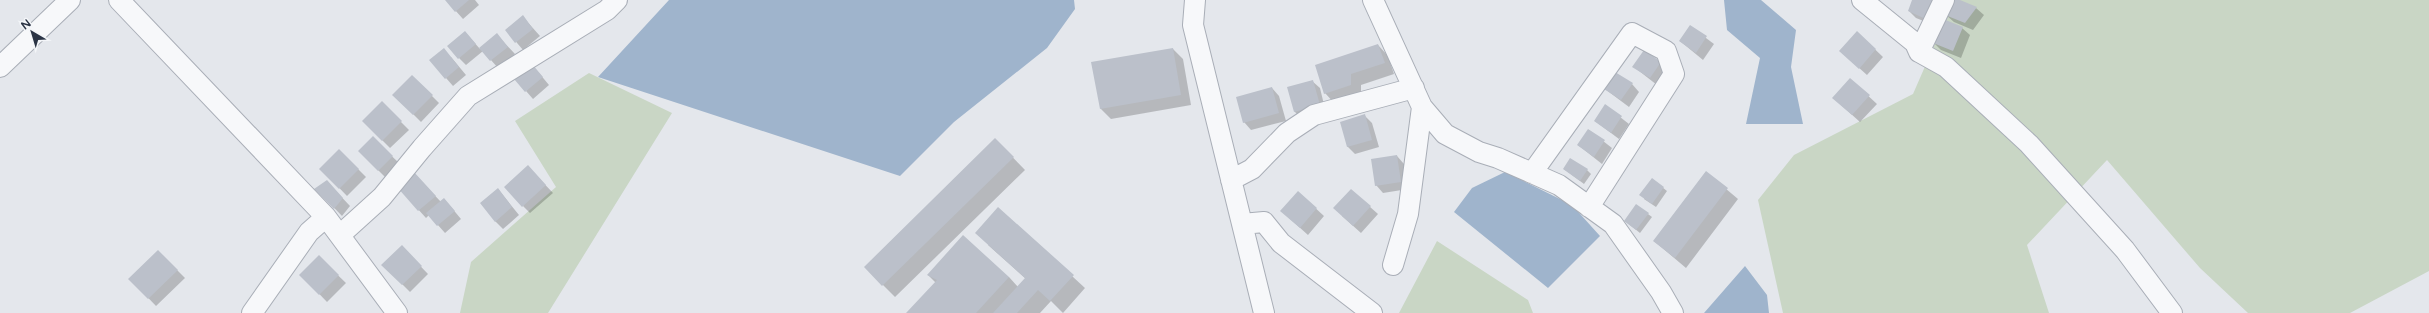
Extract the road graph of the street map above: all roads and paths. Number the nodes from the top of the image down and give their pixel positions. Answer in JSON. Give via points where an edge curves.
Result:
{"nodes":[{"id":1,"x":70,"y":0,"type":"edge"},
{"id":2,"x":119,"y":0,"type":"edge"},
{"id":3,"x":617,"y":0,"type":"edge"},
{"id":4,"x":1195,"y":0,"type":"edge"},
{"id":5,"x":1373,"y":0,"type":"edge"},
{"id":6,"x":1862,"y":0,"type":"edge"},
{"id":7,"x":1944,"y":0,"type":"edge"},
{"id":8,"x":1919,"y":52,"type":"junction"},
{"id":9,"x":0,"y":67,"type":"edge"},
{"id":10,"x":1414,"y":88,"type":"junction"},
{"id":11,"x":1422,"y":107,"type":"junction"},
{"id":12,"x":1532,"y":173,"type":"junction"},
{"id":13,"x":1231,"y":180,"type":"junction"},
{"id":14,"x":1589,"y":207,"type":"junction"},
{"id":15,"x":326,"y":217,"type":"junction"},
{"id":16,"x":1242,"y":224,"type":"junction"},
{"id":17,"x":340,"y":235,"type":"junction"},
{"id":18,"x":1393,"y":265,"type":"dead end"},
{"id":19,"x":252,"y":313,"type":"edge"},
{"id":20,"x":397,"y":313,"type":"edge"},
{"id":21,"x":1264,"y":313,"type":"edge"},
{"id":22,"x":1372,"y":313,"type":"edge"},
{"id":23,"x":1673,"y":313,"type":"edge"},
{"id":24,"x":2172,"y":313,"type":"edge"}],
"edges":[{"from":1,"to":9,"type":"street"},
{"from":2,"to":15,"type":"street"},
{"from":3,"to":17,"type":"street","via":[[607,10],[468,96],[382,197]]},
{"from":4,"to":13,"type":"street","via":[[1193,25]]},
{"from":5,"to":10,"type":"street"},
{"from":6,"to":8,"type":"street","via":[[1915,43]]},
{"from":7,"to":8,"type":"street"},
{"from":8,"to":24,"type":"street","via":[[1946,67],[2029,144],[2125,250]]},
{"from":10,"to":11,"type":"street"},
{"from":10,"to":13,"type":"street","via":[[1314,115],[1287,133],[1252,169]]},
{"from":11,"to":12,"type":"street","via":[[1446,134],[1479,152]]},
{"from":11,"to":18,"type":"street","via":[[1408,214]]},
{"from":12,"to":14,"type":"street","via":[[1559,184]]},
{"from":12,"to":14,"type":"street","via":[[1632,33],[1666,51],[1674,74]]},
{"from":13,"to":16,"type":"street"},
{"from":14,"to":23,"type":"street","via":[[1613,224]]},
{"from":15,"to":17,"type":"street"},
{"from":15,"to":19,"type":"street","via":[[309,232]]},
{"from":16,"to":21,"type":"street"},
{"from":16,"to":22,"type":"street","via":[[1264,222],[1281,243]]},
{"from":17,"to":20,"type":"street"}]}
